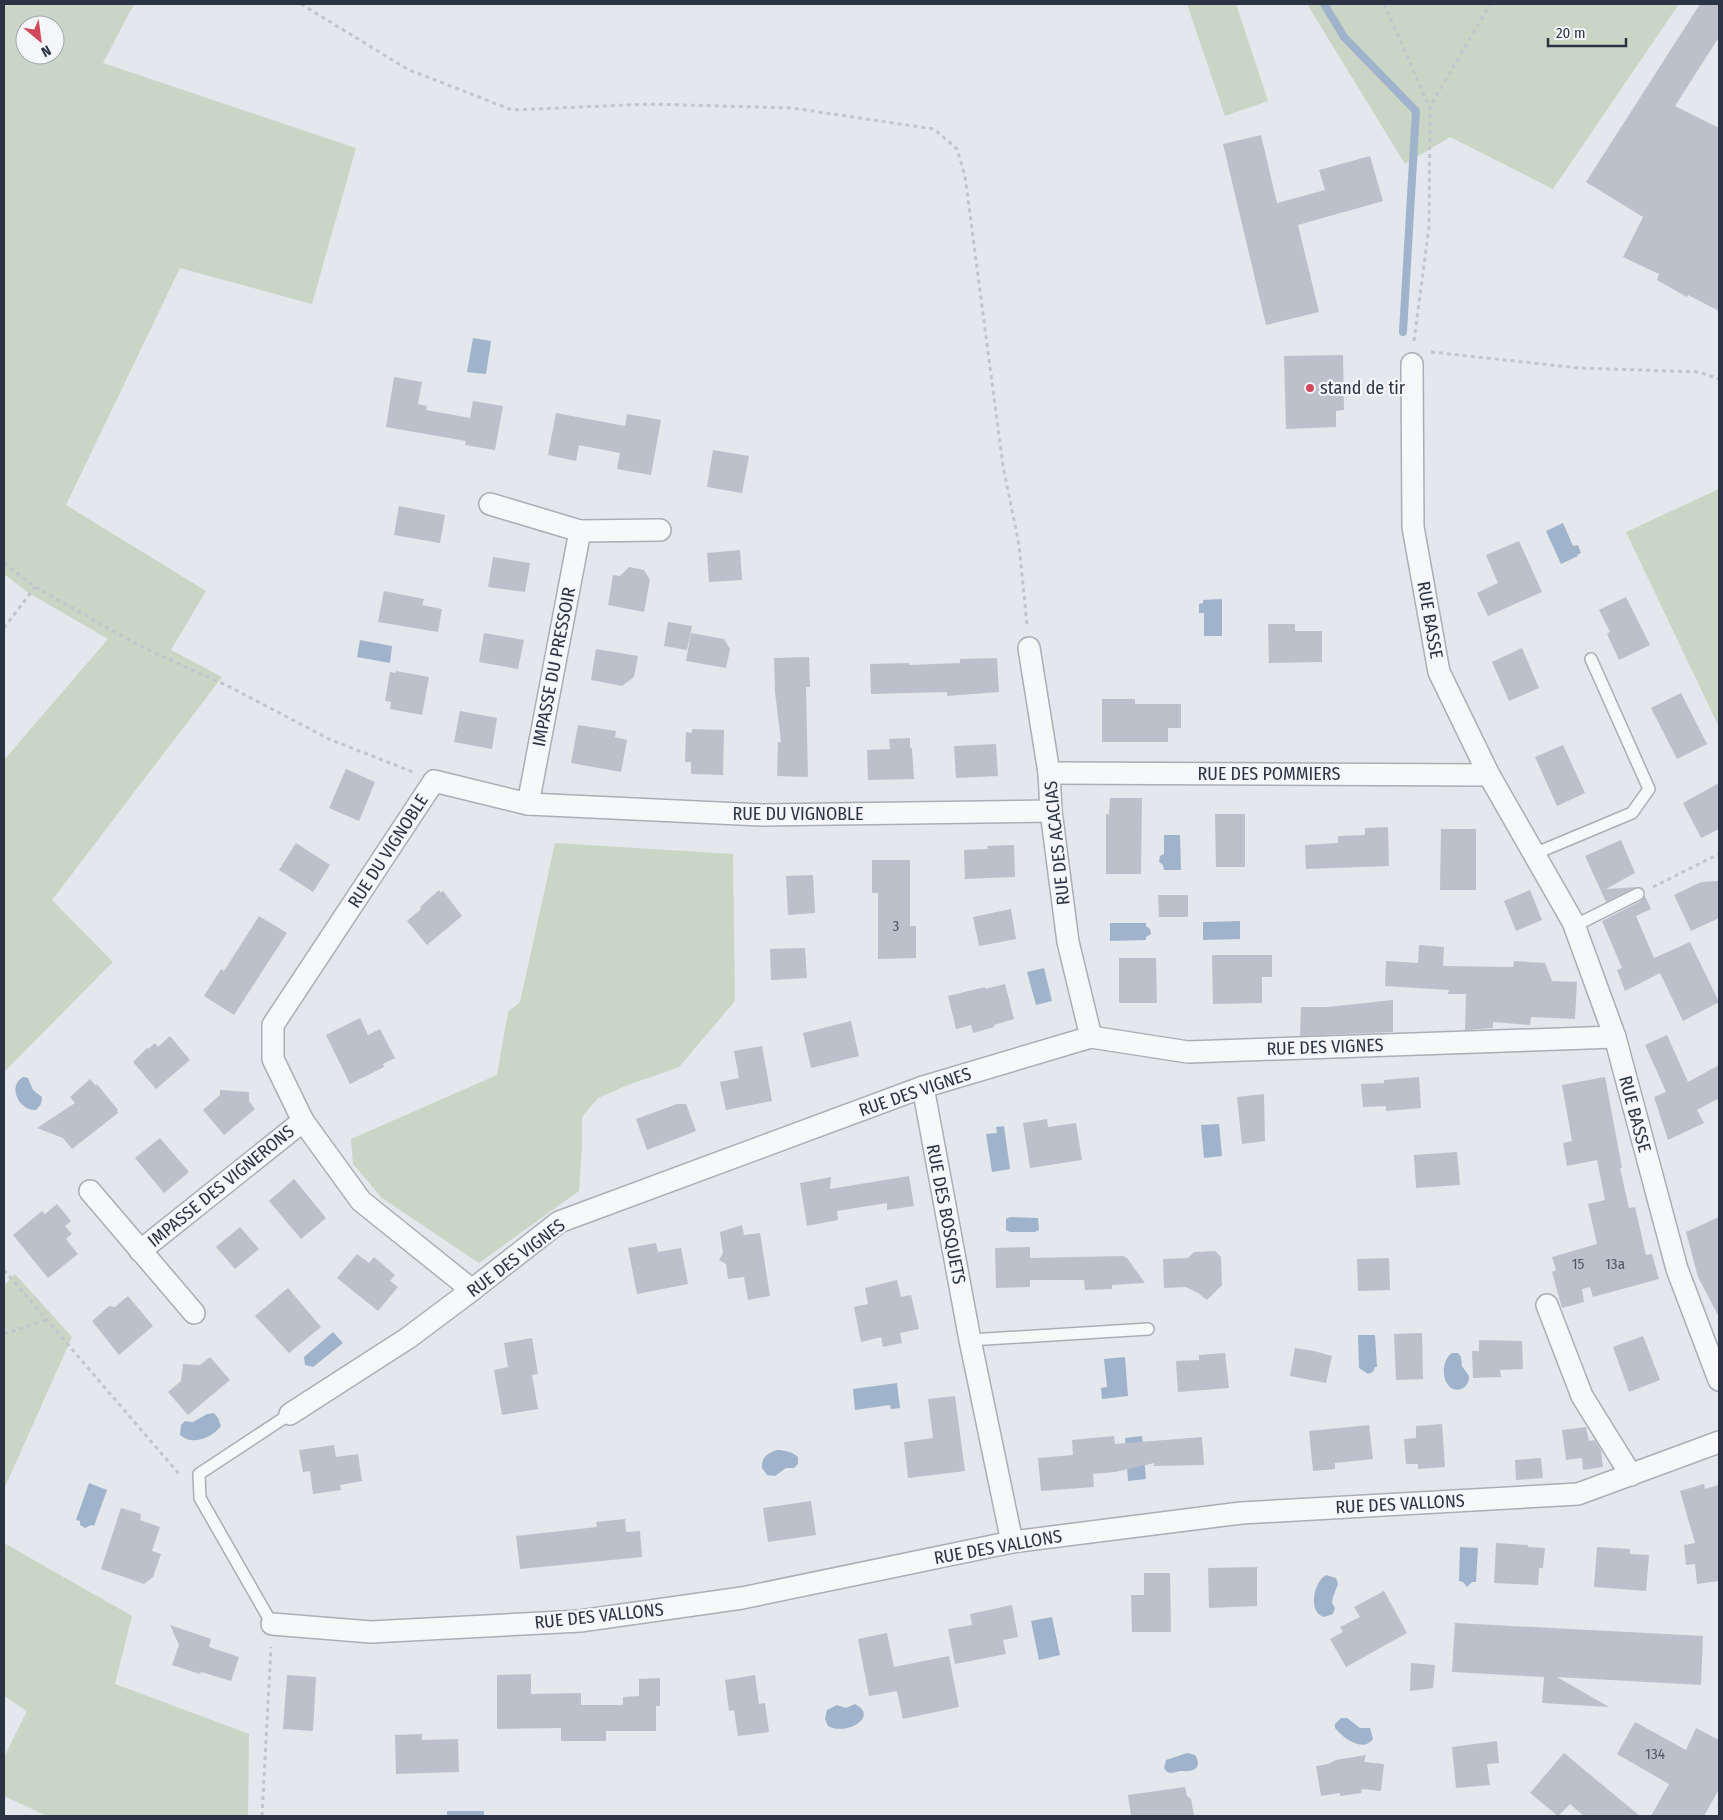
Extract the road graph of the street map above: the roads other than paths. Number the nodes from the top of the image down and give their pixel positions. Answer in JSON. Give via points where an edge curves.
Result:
{"nodes":[{"id":1,"x":1412,"y":357,"type":"road end"},
{"id":2,"x":490,"y":504,"type":"dead end"},
{"id":3,"x":660,"y":530,"type":"dead end"},
{"id":4,"x":580,"y":531,"type":"junction"},
{"id":5,"x":1029,"y":648,"type":"road end"},
{"id":6,"x":1591,"y":659,"type":"dead end"},
{"id":7,"x":1049,"y":774,"type":"junction"},
{"id":8,"x":1490,"y":775,"type":"junction"},
{"id":9,"x":528,"y":804,"type":"junction"},
{"id":10,"x":1051,"y":811,"type":"junction"},
{"id":11,"x":1534,"y":854,"type":"junction"},
{"id":12,"x":1638,"y":894,"type":"road end"},
{"id":13,"x":1574,"y":926,"type":"junction"},
{"id":14,"x":1091,"y":1037,"type":"junction"},
{"id":15,"x":1615,"y":1037,"type":"junction"},
{"id":16,"x":923,"y":1087,"type":"junction"},
{"id":17,"x":303,"y":1120,"type":"junction"},
{"id":18,"x":90,"y":1191,"type":"dead end"},
{"id":19,"x":140,"y":1251,"type":"junction"},
{"id":20,"x":472,"y":1290,"type":"junction"},
{"id":21,"x":1546,"y":1305,"type":"dead end"},
{"id":22,"x":194,"y":1313,"type":"dead end"},
{"id":23,"x":1148,"y":1329,"type":"dead end"},
{"id":24,"x":970,"y":1340,"type":"junction"},
{"id":25,"x":1719,"y":1380,"type":"edge"},
{"id":26,"x":290,"y":1414,"type":"joint"},
{"id":27,"x":1719,"y":1442,"type":"edge"},
{"id":28,"x":1631,"y":1475,"type":"junction"},
{"id":29,"x":1012,"y":1542,"type":"junction"},
{"id":30,"x":272,"y":1624,"type":"joint"}],
"edges":[{"from":1,"to":8,"type":"street","name":"RUE BASSE","via":[[1413,527],[1439,672]]},
{"from":2,"to":4,"type":"street"},
{"from":3,"to":4,"type":"street"},
{"from":4,"to":9,"type":"street","name":"IMPASSE DU PRESSOIR"},
{"from":5,"to":7,"type":"street","name":"RUE DES ACACIAS"},
{"from":6,"to":11,"type":"lane","via":[[1649,789],[1632,813]]},
{"from":7,"to":8,"type":"street","name":"RUE DES POMMIERS"},
{"from":7,"to":10,"type":"street","name":"RUE DES ACACIAS"},
{"from":8,"to":11,"type":"street","name":"RUE BASSE"},
{"from":9,"to":10,"type":"street","name":"RUE DU VIGNOBLE","via":[[761,815]]},
{"from":9,"to":17,"type":"street","name":"RUE DU VIGNOBLE","via":[[434,781],[273,1025],[273,1059]]},
{"from":10,"to":14,"type":"street","name":"RUE DES ACACIAS","via":[[1068,942]]},
{"from":11,"to":13,"type":"street","name":"RUE BASSE"},
{"from":12,"to":13,"type":"lane"},
{"from":13,"to":15,"type":"street","name":"RUE BASSE"},
{"from":14,"to":15,"type":"street","name":"RUE DES VIGNES","via":[[1188,1052]]},
{"from":14,"to":16,"type":"street","name":"RUE DES VIGNES"},
{"from":15,"to":25,"type":"street","name":"RUE BASSE","via":[[1677,1268]]},
{"from":16,"to":20,"type":"street","name":"RUE DES VIGNES","via":[[559,1222]]},
{"from":16,"to":24,"type":"street","name":"RUE DES BOSQUETS"},
{"from":17,"to":19,"type":"street","name":"IMPASSE DES VIGNERONS"},
{"from":17,"to":20,"type":"street","name":"RUE DU VIGNOBLE","via":[[361,1201]]},
{"from":18,"to":19,"type":"street","name":"IMPASSE DES VIGNERONS"},
{"from":19,"to":22,"type":"street","name":"IMPASSE DES VIGNERONS"},
{"from":20,"to":26,"type":"street","name":"RUE DES VIGNES","via":[[408,1338]]},
{"from":21,"to":28,"type":"street","via":[[1582,1396]]},
{"from":23,"to":24,"type":"lane"},
{"from":24,"to":29,"type":"street","name":"RUE DES BOSQUETS"},
{"from":26,"to":30,"type":"lane","via":[[199,1474],[200,1498]]},
{"from":27,"to":28,"type":"street","name":"RUE DES VALLONS"},
{"from":28,"to":29,"type":"street","name":"RUE DES VALLONS","via":[[1578,1494],[1241,1513]]},
{"from":29,"to":30,"type":"street","name":"RUE DES VALLONS","via":[[742,1598],[580,1620],[371,1632]]}]}
